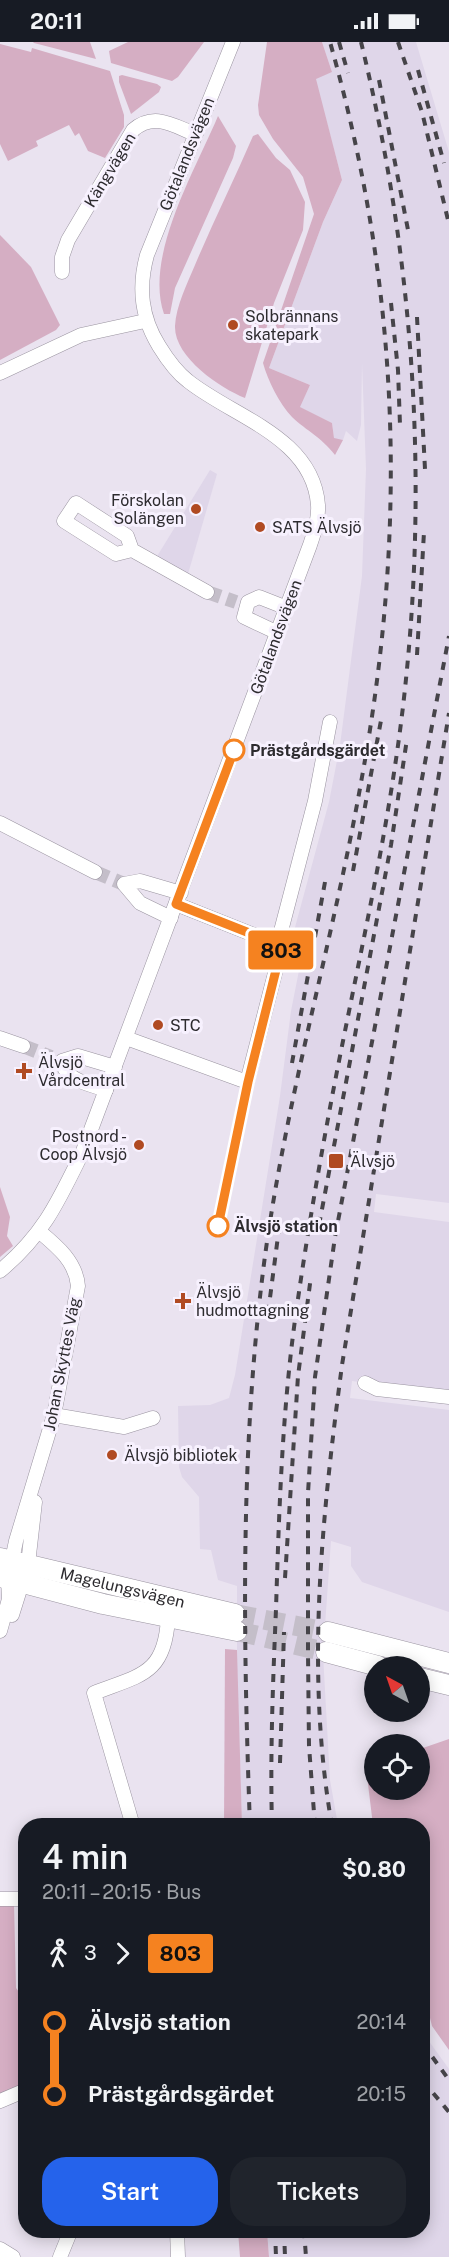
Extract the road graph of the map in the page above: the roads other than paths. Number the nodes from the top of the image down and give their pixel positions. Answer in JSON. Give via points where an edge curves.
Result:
{"nodes":[{"id":1,"x":233,"y":42,"type":"edge"},
{"id":2,"x":195,"y":134,"type":"junction"},
{"id":3,"x":63,"y":272,"type":"dead end"},
{"id":4,"x":145,"y":321,"type":"junction"},
{"id":5,"x":0,"y":373,"type":"edge"},
{"id":6,"x":132,"y":550,"type":"junction"},
{"id":7,"x":207,"y":592,"type":"tunnel mouth"},
{"id":8,"x":287,"y":608,"type":"junction"},
{"id":9,"x":278,"y":633,"type":"junction"},
{"id":10,"x":330,"y":722,"type":"dead end"},
{"id":11,"x":0,"y":823,"type":"edge"},
{"id":12,"x":95,"y":872,"type":"tunnel mouth"},
{"id":13,"x":178,"y":898,"type":"junction"},
{"id":14,"x":171,"y":918,"type":"junction"},
{"id":15,"x":282,"y":946,"type":"junction"},
{"id":16,"x":0,"y":1038,"type":"edge"},
{"id":17,"x":126,"y":1038,"type":"junction"},
{"id":18,"x":22,"y":1046,"type":"tunnel mouth"},
{"id":19,"x":115,"y":1067,"type":"junction"},
{"id":20,"x":106,"y":1090,"type":"junction"},
{"id":21,"x":40,"y":1232,"type":"junction"},
{"id":22,"x":0,"y":1271,"type":"edge"},
{"id":23,"x":365,"y":1383,"type":"dead end"},
{"id":24,"x":449,"y":1397,"type":"edge"},
{"id":25,"x":54,"y":1415,"type":"junction"},
{"id":26,"x":153,"y":1418,"type":"dead end"},
{"id":27,"x":12,"y":1570,"type":"edge"},
{"id":28,"x":168,"y":1618,"type":"junction"},
{"id":29,"x":0,"y":1631,"type":"edge"},
{"id":30,"x":328,"y":1632,"type":"tunnel mouth"},
{"id":31,"x":326,"y":1652,"type":"tunnel mouth"},
{"id":32,"x":364,"y":1662,"type":"edge"},
{"id":33,"x":449,"y":1663,"type":"edge"},
{"id":34,"x":430,"y":1680,"type":"edge"},
{"id":35,"x":449,"y":1685,"type":"edge"},
{"id":36,"x":131,"y":1818,"type":"edge"},
{"id":37,"x":0,"y":1899,"type":"edge"},
{"id":38,"x":18,"y":1899,"type":"edge"},
{"id":39,"x":18,"y":2093,"type":"edge"},
{"id":40,"x":0,"y":2101,"type":"edge"},
{"id":41,"x":68,"y":2238,"type":"edge"},
{"id":42,"x":177,"y":2238,"type":"edge"},
{"id":43,"x":0,"y":2249,"type":"edge"},
{"id":44,"x":13,"y":2257,"type":"edge"},
{"id":45,"x":60,"y":2257,"type":"edge"},
{"id":46,"x":178,"y":2257,"type":"edge"}],
"edges":[{"from":1,"to":2,"type":"street","name":"Götalandsvägen"},
{"from":2,"to":3,"type":"street","name":"Kängvägen","via":[[160,120],[142,123],[133,130],[68,240],[62,257]]},
{"from":2,"to":4,"type":"street","name":"Götalandsvägen","via":[[142,272]]},
{"from":4,"to":5,"type":"street","via":[[81,335]]},
{"from":4,"to":8,"type":"street","name":"Götalandsvägen","via":[[170,362],[188,381],[266,430],[289,448],[308,471],[318,505],[317,519]]},
{"from":6,"to":6,"type":"street","via":[[127,536],[76,504],[64,521],[116,554]]},
{"from":6,"to":7,"type":"street"},
{"from":8,"to":9,"type":"street","name":"Götalandsvägen"},
{"from":8,"to":9,"type":"street","via":[[259,597],[241,604],[244,617]]},
{"from":9,"to":13,"type":"street","name":"Götalandsvägen"},
{"from":10,"to":15,"type":"street","via":[[315,801],[281,931]]},
{"from":11,"to":12,"type":"street"},
{"from":13,"to":14,"type":"street","name":"Götalandsvägen"},
{"from":13,"to":14,"type":"street","via":[[140,881],[124,884],[140,903]]},
{"from":13,"to":15,"type":"street"},
{"from":14,"to":17,"type":"street","name":"Götalandsvägen"},
{"from":15,"to":17,"type":"street","via":[[248,1082]]},
{"from":16,"to":18,"type":"street"},
{"from":17,"to":19,"type":"street","name":"Götalandsvägen"},
{"from":19,"to":20,"type":"street","name":"Götalandsvägen"},
{"from":19,"to":20,"type":"street","via":[[78,1056],[56,1059],[70,1077]]},
{"from":20,"to":21,"type":"street","name":"Götalandsvägen","via":[[83,1151]]},
{"from":21,"to":22,"type":"street","name":"Götalandsvägen"},
{"from":21,"to":25,"type":"street","name":"Johan Skyttes Väg","via":[[77,1274],[78,1286]]},
{"from":23,"to":24,"type":"street","via":[[377,1389]]},
{"from":25,"to":26,"type":"street","via":[[124,1427]]},
{"from":25,"to":27,"type":"street","name":"Johan Skyttes Väg"},
{"from":27,"to":28,"type":"main road","name":"Magelungsvägen"},
{"from":27,"to":28,"type":"main road","name":"Magelungsvägen","via":[[236,1622]]},
{"from":27,"to":29,"type":"street","name":"Johan Skyttes Väg","via":[[14,1611]]},
{"from":28,"to":36,"type":"street","via":[[156,1664],[145,1673],[94,1693]]},
{"from":30,"to":33,"type":"main road"},
{"from":31,"to":32,"type":"main road"},
{"from":34,"to":35,"type":"main road"},
{"from":37,"to":38,"type":"street"},
{"from":39,"to":40,"type":"street"},
{"from":41,"to":45,"type":"street"},
{"from":42,"to":46,"type":"street"},
{"from":43,"to":44,"type":"street"}]}
